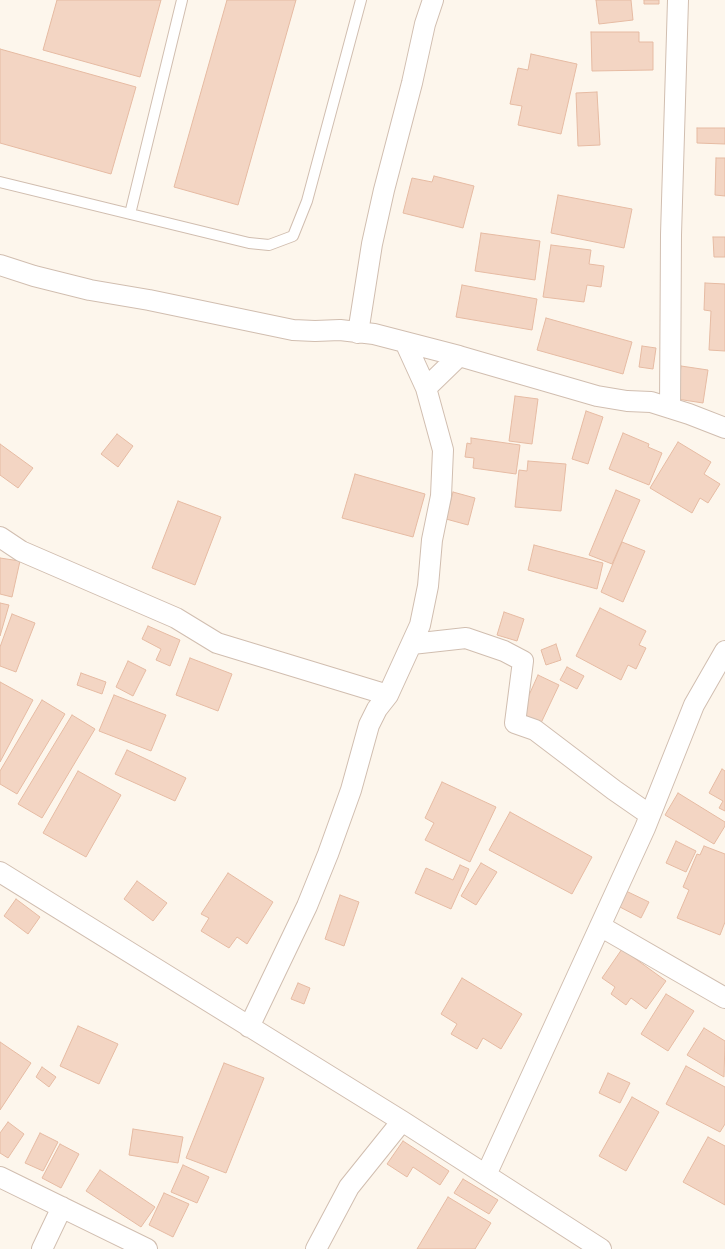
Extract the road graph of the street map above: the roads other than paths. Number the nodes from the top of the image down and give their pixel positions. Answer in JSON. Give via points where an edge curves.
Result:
{"nodes":[{"id":1,"x":182,"y":0,"type":"edge"},
{"id":2,"x":361,"y":0,"type":"edge"},
{"id":3,"x":433,"y":0,"type":"edge"},
{"id":4,"x":678,"y":0,"type":"edge"},
{"id":5,"x":0,"y":182,"type":"edge"},
{"id":6,"x":130,"y":214,"type":"junction"},
{"id":7,"x":0,"y":265,"type":"edge"},
{"id":8,"x":358,"y":332,"type":"junction"},
{"id":9,"x":405,"y":342,"type":"junction"},
{"id":10,"x":459,"y":356,"type":"junction"},
{"id":11,"x":426,"y":388,"type":"junction"},
{"id":12,"x":670,"y":408,"type":"junction"},
{"id":13,"x":725,"y":428,"type":"edge"},
{"id":14,"x":0,"y":537,"type":"edge"},
{"id":15,"x":412,"y":644,"type":"junction"},
{"id":16,"x":723,"y":661,"type":"edge"},
{"id":17,"x":388,"y":695,"type":"junction"},
{"id":18,"x":650,"y":815,"type":"junction"},
{"id":19,"x":0,"y":872,"type":"edge"},
{"id":20,"x":600,"y":926,"type":"junction"},
{"id":21,"x":725,"y":998,"type":"edge"},
{"id":22,"x":249,"y":1027,"type":"junction"},
{"id":23,"x":402,"y":1122,"type":"junction"},
{"id":24,"x":486,"y":1176,"type":"junction"},
{"id":25,"x":0,"y":1178,"type":"edge"},
{"id":26,"x":62,"y":1207,"type":"junction"},
{"id":27,"x":42,"y":1249,"type":"edge"},
{"id":28,"x":147,"y":1249,"type":"edge"},
{"id":29,"x":316,"y":1249,"type":"edge"},
{"id":30,"x":601,"y":1249,"type":"edge"}],
"edges":[{"from":1,"to":6,"type":"lane"},
{"from":2,"to":6,"type":"lane","via":[[307,201],[293,236],[269,245],[249,243]]},
{"from":3,"to":8,"type":"street","via":[[384,190]]},
{"from":4,"to":12,"type":"street","via":[[671,225]]},
{"from":5,"to":6,"type":"lane"},
{"from":7,"to":8,"type":"street","via":[[90,290],[293,330]]},
{"from":8,"to":9,"type":"street"},
{"from":9,"to":10,"type":"street"},
{"from":9,"to":11,"type":"street"},
{"from":10,"to":11,"type":"street"},
{"from":10,"to":12,"type":"street","via":[[597,396],[651,402]]},
{"from":11,"to":15,"type":"street","via":[[443,450],[442,496],[432,540],[428,586],[420,625]]},
{"from":12,"to":13,"type":"street"},
{"from":14,"to":17,"type":"street","via":[[21,551],[176,618],[217,643]]},
{"from":15,"to":17,"type":"street"},
{"from":15,"to":18,"type":"street","via":[[466,638],[523,661],[516,723],[536,730]]},
{"from":16,"to":18,"type":"street","via":[[694,705]]},
{"from":17,"to":22,"type":"street","via":[[369,725],[351,790],[307,906]]},
{"from":18,"to":20,"type":"street"},
{"from":19,"to":22,"type":"street"},
{"from":20,"to":21,"type":"street"},
{"from":20,"to":24,"type":"street"},
{"from":22,"to":23,"type":"street"},
{"from":23,"to":24,"type":"street"},
{"from":23,"to":29,"type":"street","via":[[349,1187]]},
{"from":24,"to":30,"type":"street"},
{"from":25,"to":26,"type":"street"},
{"from":26,"to":27,"type":"street"},
{"from":26,"to":28,"type":"street"}]}
